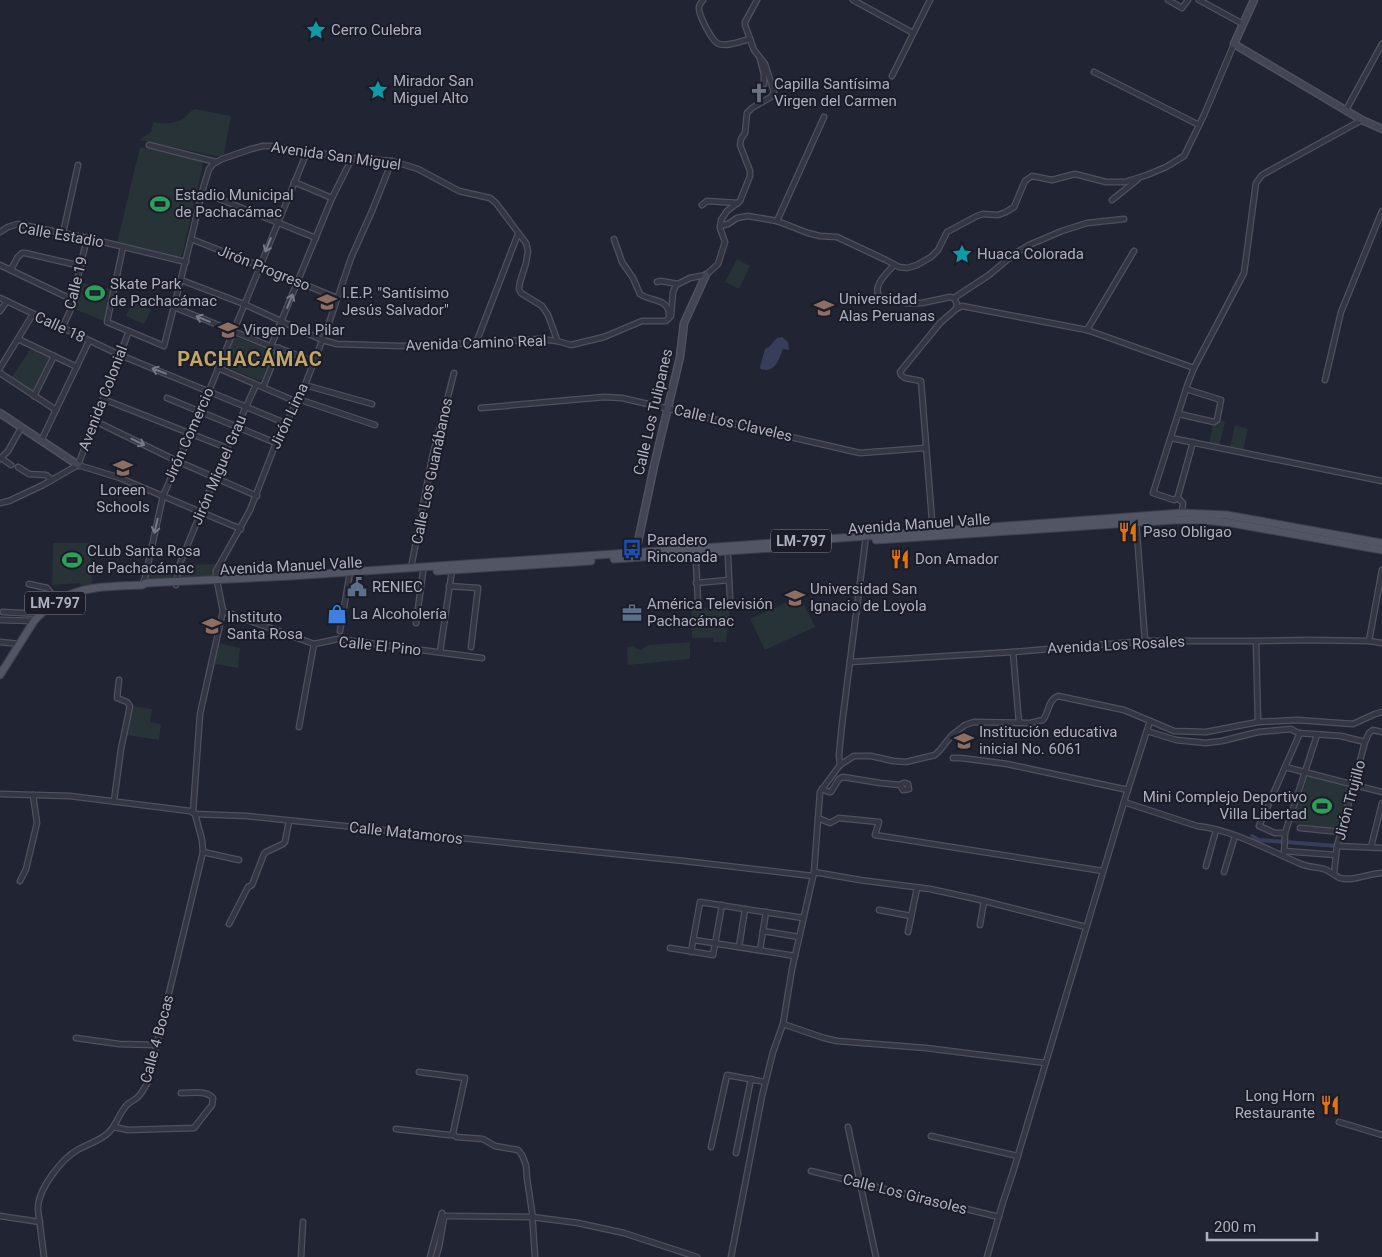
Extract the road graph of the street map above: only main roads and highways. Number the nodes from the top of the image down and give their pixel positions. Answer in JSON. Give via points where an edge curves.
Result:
{"nodes":[{"id":1,"x":1136,"y":520,"type":"junction"},
{"id":2,"x":1382,"y":543,"type":"edge"},
{"id":3,"x":1382,"y":550,"type":"edge"},
{"id":4,"x":493,"y":565,"type":"junction"},
{"id":5,"x":349,"y":574,"type":"junction"},
{"id":6,"x":0,"y":674,"type":"edge"}],
"edges":[{"from":1,"to":2,"type":"main road","name":"Avenida Manuel Valle","number":"LM-797","via":[[1182,513],[1227,515]]},
{"from":1,"to":3,"type":"main road","name":"Avenida Manuel Valle","number":"LM-797","via":[[1232,523]]},
{"from":1,"to":4,"type":"main road","name":"Avenida Manuel Valle","number":"LM-797"},
{"from":4,"to":5,"type":"main road","name":"Avenida Manuel Valle","number":"LM-797"},
{"from":4,"to":5,"type":"main road","name":"Avenida Manuel Valle","number":"LM-797","via":[[423,572]]},
{"from":5,"to":6,"type":"main road","name":"Avenida Manuel Valle","number":"LM-797","via":[[146,584],[94,588],[68,594],[34,621]]}]}
